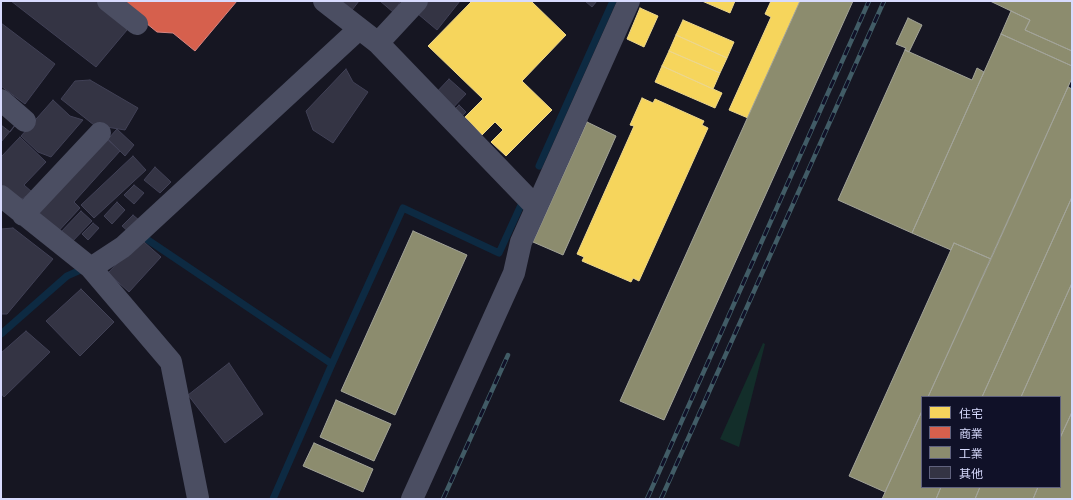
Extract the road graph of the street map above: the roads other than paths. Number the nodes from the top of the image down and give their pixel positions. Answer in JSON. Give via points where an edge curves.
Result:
{"nodes":[{"id":1,"x":108,"y":1,"type":"edge"},
{"id":2,"x":324,"y":1,"type":"edge"},
{"id":3,"x":417,"y":1,"type":"edge"},
{"id":4,"x":629,"y":1,"type":"edge"},
{"id":5,"x":137,"y":24,"type":"dead end"},
{"id":6,"x":359,"y":29,"type":"junction"},
{"id":7,"x":378,"y":43,"type":"junction"},
{"id":8,"x":1,"y":100,"type":"edge"},
{"id":9,"x":25,"y":121,"type":"dead end"},
{"id":10,"x":100,"y":133,"type":"dead end"},
{"id":11,"x":1,"y":196,"type":"edge"},
{"id":12,"x":536,"y":207,"type":"junction"},
{"id":13,"x":23,"y":214,"type":"junction"},
{"id":14,"x":91,"y":268,"type":"junction"},
{"id":15,"x":198,"y":498,"type":"edge"},
{"id":16,"x":412,"y":499,"type":"edge"}],
"edges":[{"from":1,"to":5,"type":"street"},
{"from":2,"to":6,"type":"street"},
{"from":3,"to":7,"type":"street"},
{"from":4,"to":12,"type":"street"},
{"from":6,"to":7,"type":"street"},
{"from":6,"to":14,"type":"street","via":[[123,247]]},
{"from":7,"to":12,"type":"street"},
{"from":8,"to":9,"type":"street"},
{"from":10,"to":13,"type":"street"},
{"from":11,"to":13,"type":"street"},
{"from":12,"to":16,"type":"street","via":[[521,242],[514,274]]},
{"from":13,"to":14,"type":"street"},
{"from":14,"to":15,"type":"street","via":[[171,362]]}]}
